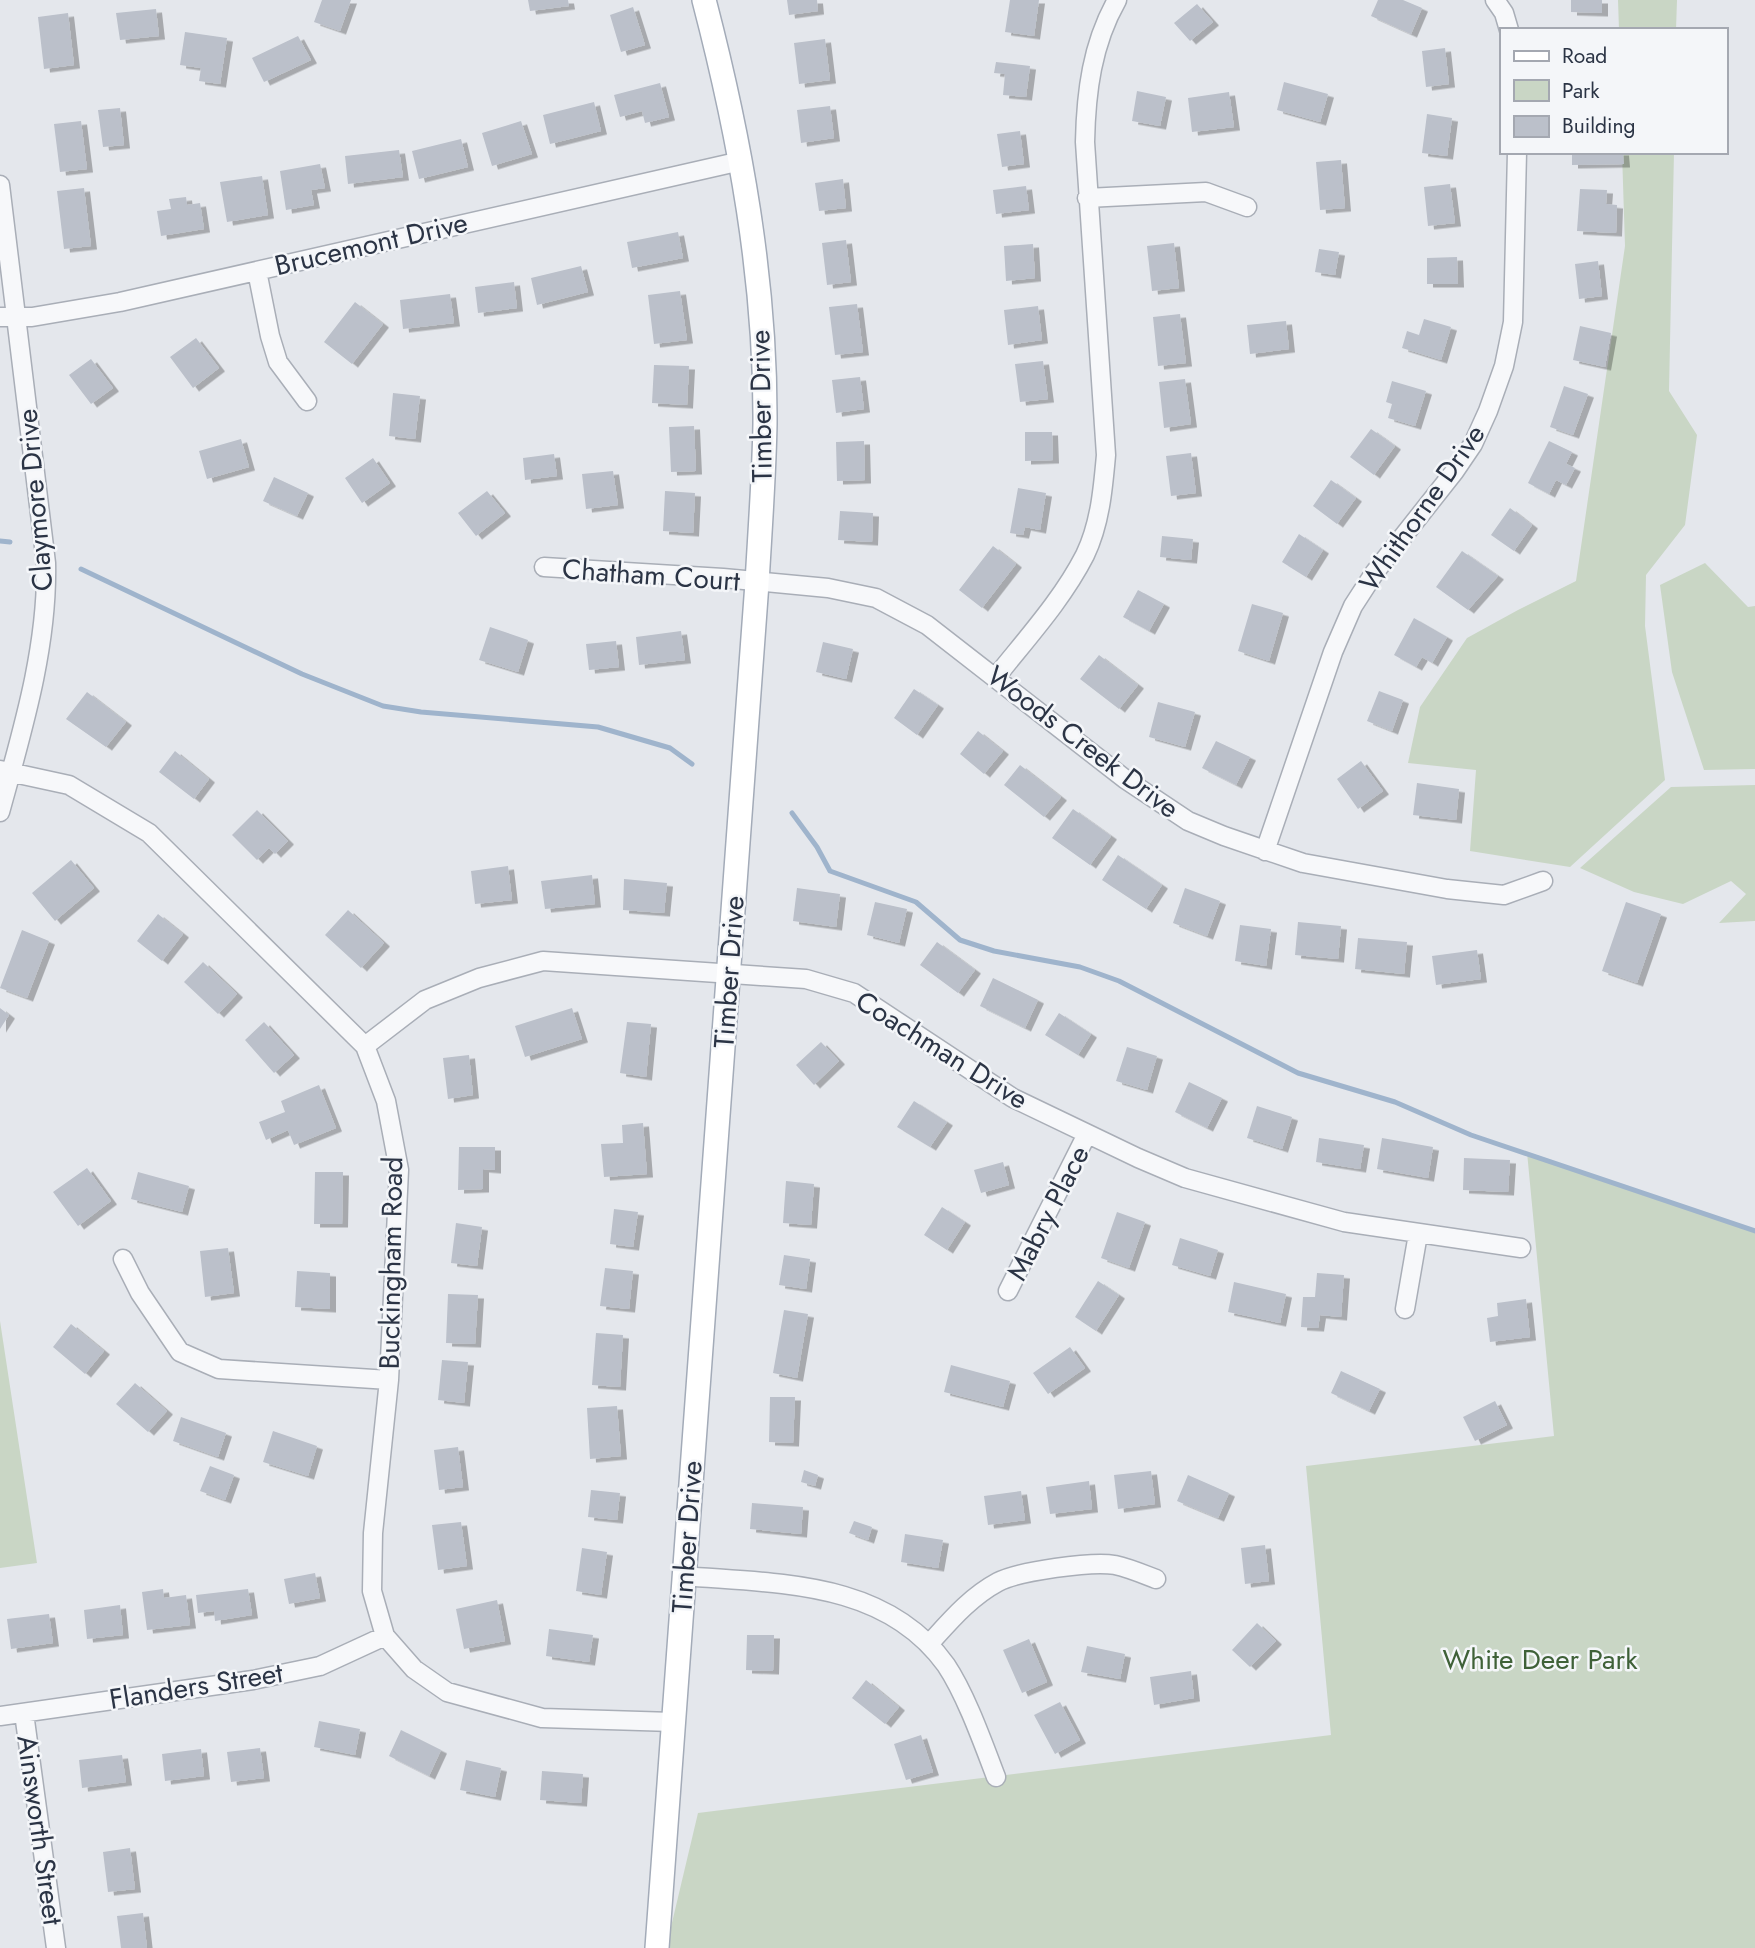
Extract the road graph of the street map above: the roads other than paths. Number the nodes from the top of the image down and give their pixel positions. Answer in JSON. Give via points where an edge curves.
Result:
{"nodes":[{"id":1,"x":704,"y":0,"type":"edge"},
{"id":2,"x":1117,"y":0,"type":"edge"},
{"id":3,"x":1495,"y":0,"type":"edge"},
{"id":4,"x":1508,"y":28,"type":"edge"},
{"id":5,"x":1517,"y":154,"type":"edge"},
{"id":6,"x":741,"y":161,"type":"junction"},
{"id":7,"x":0,"y":185,"type":"edge"},
{"id":8,"x":1087,"y":198,"type":"junction"},
{"id":9,"x":1247,"y":207,"type":"dead end"},
{"id":10,"x":257,"y":271,"type":"junction"},
{"id":11,"x":8,"y":317,"type":"edge"},
{"id":12,"x":307,"y":401,"type":"dead end"},
{"id":13,"x":544,"y":567,"type":"dead end"},
{"id":14,"x":757,"y":583,"type":"junction"},
{"id":15,"x":996,"y":677,"type":"junction"},
{"id":16,"x":5,"y":771,"type":"edge"},
{"id":17,"x":0,"y":812,"type":"edge"},
{"id":18,"x":1265,"y":851,"type":"junction"},
{"id":19,"x":1543,"y":881,"type":"dead end"},
{"id":20,"x":729,"y":974,"type":"junction"},
{"id":21,"x":365,"y":1046,"type":"junction"},
{"id":22,"x":1087,"y":1134,"type":"junction"},
{"id":23,"x":1418,"y":1234,"type":"junction"},
{"id":24,"x":1521,"y":1248,"type":"dead end"},
{"id":25,"x":123,"y":1259,"type":"dead end"},
{"id":26,"x":1008,"y":1291,"type":"dead end"},
{"id":27,"x":1405,"y":1309,"type":"dead end"},
{"id":28,"x":389,"y":1380,"type":"junction"},
{"id":29,"x":684,"y":1576,"type":"junction"},
{"id":30,"x":1156,"y":1579,"type":"dead end"},
{"id":31,"x":385,"y":1636,"type":"junction"},
{"id":32,"x":929,"y":1644,"type":"junction"},
{"id":33,"x":24,"y":1713,"type":"junction"},
{"id":34,"x":0,"y":1716,"type":"edge"},
{"id":35,"x":673,"y":1722,"type":"junction"},
{"id":36,"x":996,"y":1777,"type":"dead end"},
{"id":37,"x":56,"y":1948,"type":"edge"},
{"id":38,"x":657,"y":1948,"type":"edge"}],
"edges":[{"from":1,"to":6,"type":"main road","name":"Timber Drive"},
{"from":2,"to":8,"type":"street","via":[[1093,58],[1086,96]]},
{"from":3,"to":4,"type":"street"},
{"from":5,"to":18,"type":"street","name":"Whithorne Drive","via":[[1513,322],[1496,389],[1466,453],[1353,606]]},
{"from":6,"to":10,"type":"street","name":"Brucemont Drive"},
{"from":6,"to":14,"type":"main road","name":"Timber Drive","via":[[760,322],[765,423]]},
{"from":7,"to":11,"type":"street","name":"Claymore Drive"},
{"from":8,"to":9,"type":"street","via":[[1206,192]]},
{"from":8,"to":15,"type":"street","via":[[1106,455],[1097,522],[1086,553],[1046,615]]},
{"from":10,"to":11,"type":"street","name":"Brucemont Drive","via":[[82,309]]},
{"from":10,"to":12,"type":"street","via":[[278,362]]},
{"from":11,"to":16,"type":"street","name":"Claymore Drive","via":[[47,592],[34,673]]},
{"from":13,"to":14,"type":"street","name":"Chatham Court"},
{"from":14,"to":15,"type":"street","name":"Woods Creek Drive","via":[[828,588],[876,598],[927,625]]},
{"from":14,"to":20,"type":"main road","name":"Timber Drive"},
{"from":15,"to":18,"type":"street","name":"Woods Creek Drive","via":[[1125,779],[1178,814]]},
{"from":16,"to":17,"type":"street","name":"Claymore Drive"},
{"from":16,"to":21,"type":"street","name":"Buckingham Road","via":[[69,785],[149,833]]},
{"from":18,"to":19,"type":"street","name":"Woods Creek Drive","via":[[1303,863],[1484,893],[1504,895]]},
{"from":20,"to":21,"type":"street","name":"Coachman Drive","via":[[543,961],[479,978],[425,1000]]},
{"from":20,"to":22,"type":"street","name":"Coachman Drive","via":[[806,979],[854,993],[1013,1098]]},
{"from":20,"to":29,"type":"main road","name":"Timber Drive"},
{"from":21,"to":28,"type":"street","name":"Buckingham Road","via":[[386,1101],[399,1170]]},
{"from":22,"to":23,"type":"street","name":"Coachman Drive","via":[[1185,1178],[1345,1222]]},
{"from":22,"to":26,"type":"street","name":"Mabry Place"},
{"from":23,"to":24,"type":"street","name":"Coachman Drive"},
{"from":23,"to":27,"type":"street"},
{"from":25,"to":28,"type":"street","via":[[180,1352],[219,1369]]},
{"from":28,"to":31,"type":"street","name":"Buckingham Road","via":[[373,1533],[372,1591]]},
{"from":29,"to":32,"type":"street","via":[[847,1596],[903,1621]]},
{"from":29,"to":35,"type":"main road","name":"Timber Drive"},
{"from":30,"to":32,"type":"street","via":[[1113,1565],[1022,1574],[976,1596]]},
{"from":31,"to":33,"type":"street","name":"Flanders Street","via":[[320,1666]]},
{"from":31,"to":35,"type":"street","name":"Buckingham Road","via":[[414,1669],[447,1692],[542,1718]]},
{"from":32,"to":36,"type":"street","via":[[947,1668]]},
{"from":33,"to":34,"type":"street","name":"Flanders Street"},
{"from":33,"to":37,"type":"street","name":"Ainsworth Street"},
{"from":35,"to":38,"type":"main road","name":"Timber Drive"}]}
